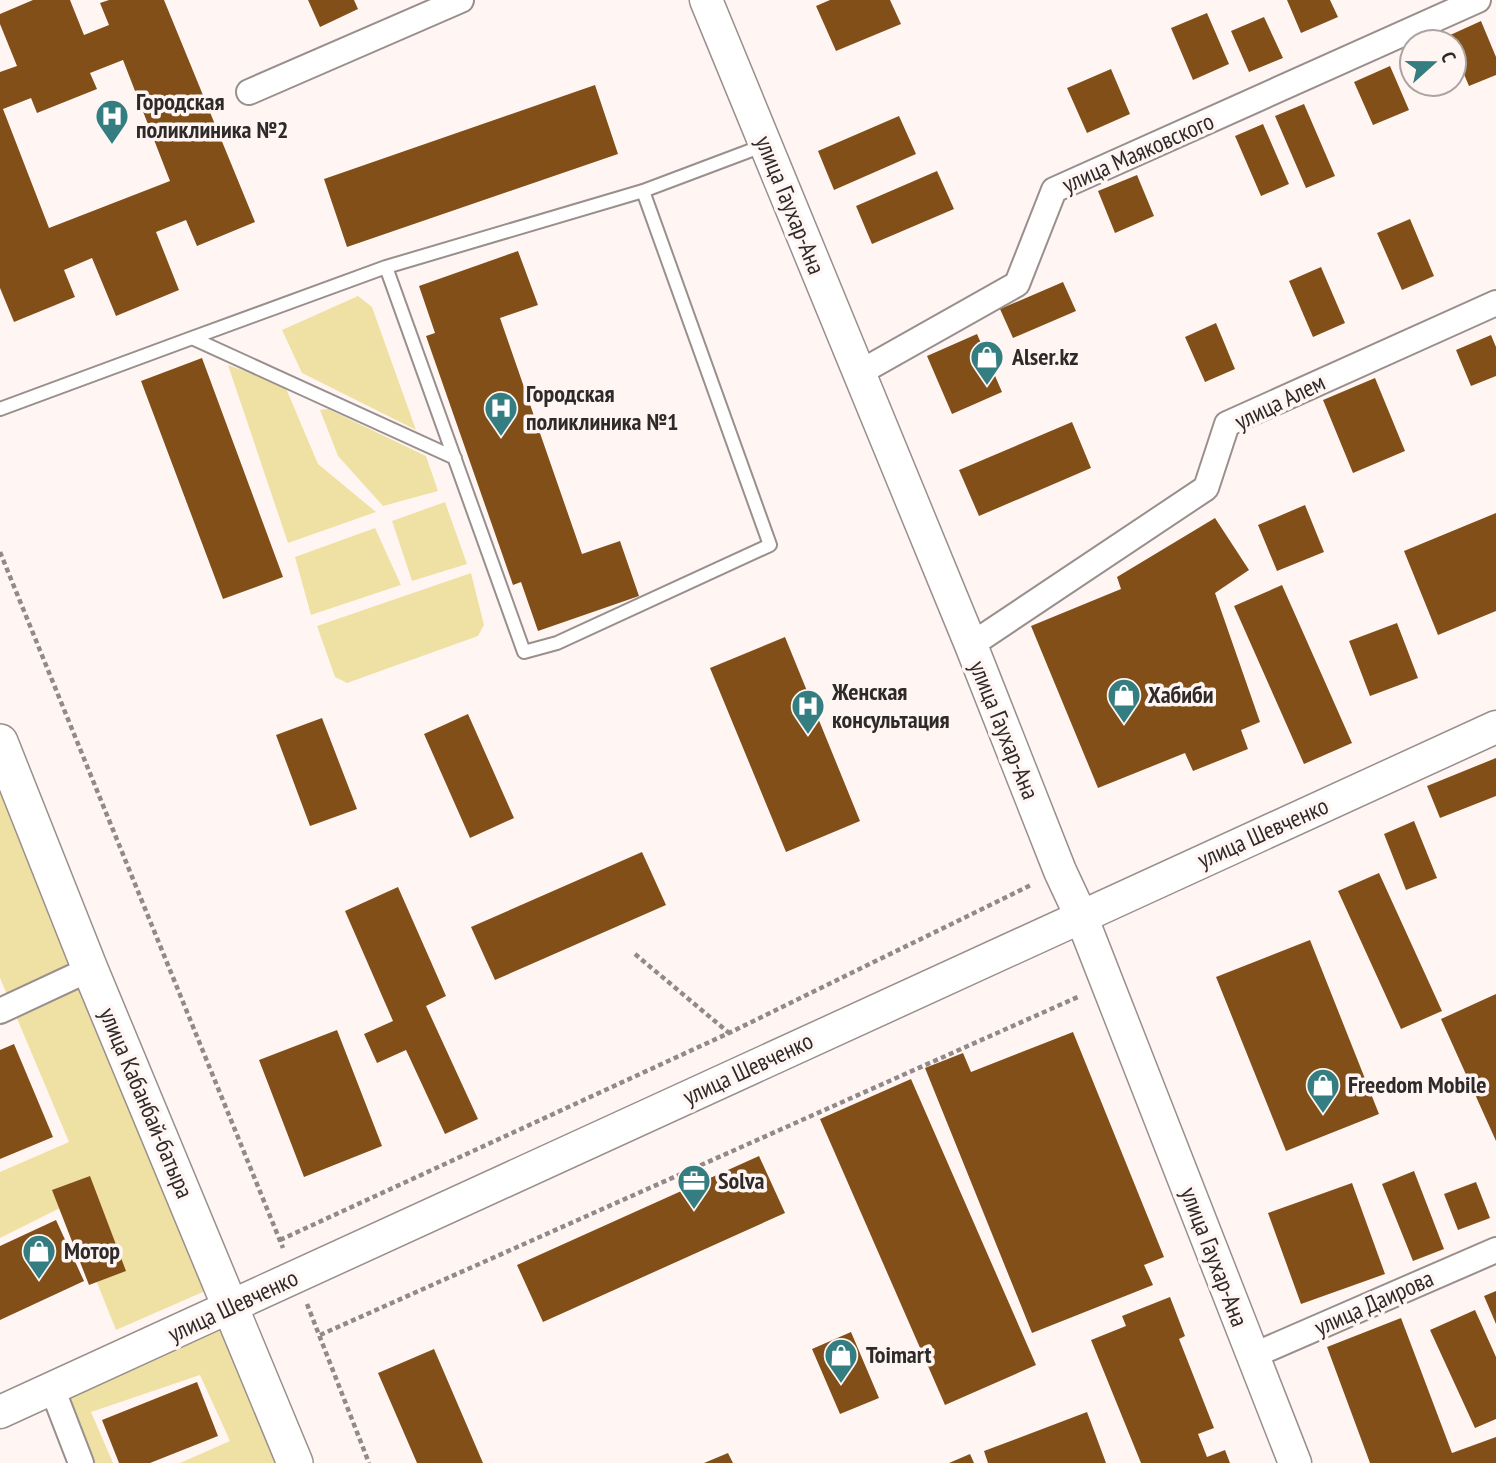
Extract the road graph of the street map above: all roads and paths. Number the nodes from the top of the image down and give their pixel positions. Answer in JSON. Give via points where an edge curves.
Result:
{"nodes":[{"id":1,"x":461,"y":0,"type":"edge"},
{"id":2,"x":706,"y":0,"type":"edge"},
{"id":3,"x":1478,"y":0,"type":"edge"},
{"id":4,"x":249,"y":93,"type":"dead end"},
{"id":5,"x":765,"y":145,"type":"junction"},
{"id":6,"x":643,"y":191,"type":"junction"},
{"id":7,"x":386,"y":267,"type":"junction"},
{"id":8,"x":1496,"y":303,"type":"edge"},
{"id":9,"x":192,"y":338,"type":"junction"},
{"id":10,"x":859,"y":373,"type":"junction"},
{"id":11,"x":0,"y":409,"type":"edge"},
{"id":12,"x":455,"y":458,"type":"junction"},
{"id":13,"x":0,"y":552,"type":"edge"},
{"id":14,"x":971,"y":645,"type":"junction"},
{"id":15,"x":1496,"y":727,"type":"edge"},
{"id":16,"x":0,"y":742,"type":"edge"},
{"id":17,"x":1060,"y":871,"type":"junction"},
{"id":18,"x":1081,"y":916,"type":"junction"},
{"id":19,"x":635,"y":954,"type":"dead end"},
{"id":20,"x":90,"y":969,"type":"junction"},
{"id":21,"x":1108,"y":984,"type":"junction"},
{"id":22,"x":0,"y":1011,"type":"edge"},
{"id":23,"x":729,"y":1033,"type":"junction"},
{"id":24,"x":280,"y":1240,"type":"junction"},
{"id":25,"x":1496,"y":1250,"type":"edge"},
{"id":26,"x":296,"y":1277,"type":"junction"},
{"id":27,"x":231,"y":1307,"type":"junction"},
{"id":28,"x":320,"y":1335,"type":"junction"},
{"id":29,"x":1252,"y":1356,"type":"junction"},
{"id":30,"x":52,"y":1388,"type":"junction"},
{"id":31,"x":0,"y":1412,"type":"edge"},
{"id":32,"x":81,"y":1463,"type":"edge"},
{"id":33,"x":295,"y":1463,"type":"edge"},
{"id":34,"x":369,"y":1463,"type":"edge"},
{"id":35,"x":1295,"y":1463,"type":"edge"}],
"edges":[{"from":1,"to":4,"type":"street"},
{"from":2,"to":5,"type":"street","name":"улица Гаухар-Ана"},
{"from":3,"to":10,"type":"street","name":"улица Маяковского","via":[[1054,190],[1017,284]]},
{"from":5,"to":6,"type":"lane"},
{"from":5,"to":10,"type":"street","name":"улица Гаухар-Ана"},
{"from":6,"to":7,"type":"lane"},
{"from":6,"to":12,"type":"lane","via":[[771,545],[557,643],[524,652]]},
{"from":7,"to":9,"type":"lane"},
{"from":7,"to":12,"type":"lane"},
{"from":8,"to":14,"type":"street","name":"улица Алем","via":[[1227,424],[1206,488]]},
{"from":9,"to":11,"type":"lane"},
{"from":9,"to":12,"type":"lane"},
{"from":10,"to":14,"type":"street","name":"улица Гаухар-Ана"},
{"from":13,"to":24,"type":"path"},
{"from":14,"to":17,"type":"street","name":"улица Гаухар-Ана"},
{"from":15,"to":18,"type":"street","name":"улица Шевченко"},
{"from":16,"to":20,"type":"main road","name":"улица Кабанбай-батыра"},
{"from":17,"to":18,"type":"street","name":"улица Гаухар-Ана"},
{"from":17,"to":23,"type":"path"},
{"from":18,"to":21,"type":"street","name":"улица Гаухар-Ана"},
{"from":18,"to":26,"type":"street","name":"улица Шевченко"},
{"from":19,"to":23,"type":"path"},
{"from":20,"to":22,"type":"street"},
{"from":20,"to":27,"type":"main road","name":"улица Кабанбай-батыра"},
{"from":21,"to":28,"type":"path"},
{"from":21,"to":29,"type":"street","name":"улица Гаухар-Ана"},
{"from":23,"to":24,"type":"path"},
{"from":24,"to":26,"type":"path"},
{"from":25,"to":29,"type":"street","name":"улица Даирова"},
{"from":26,"to":27,"type":"street","name":"улица Шевченко"},
{"from":26,"to":28,"type":"path"},
{"from":27,"to":30,"type":"street","name":"улица Шевченко"},
{"from":27,"to":33,"type":"main road","name":"улица Кабанбай-батыра"},
{"from":28,"to":34,"type":"path"},
{"from":29,"to":35,"type":"street","name":"улица Гаухар-Ана"},
{"from":30,"to":31,"type":"street","name":"улица Шевченко"},
{"from":30,"to":32,"type":"street"}]}
